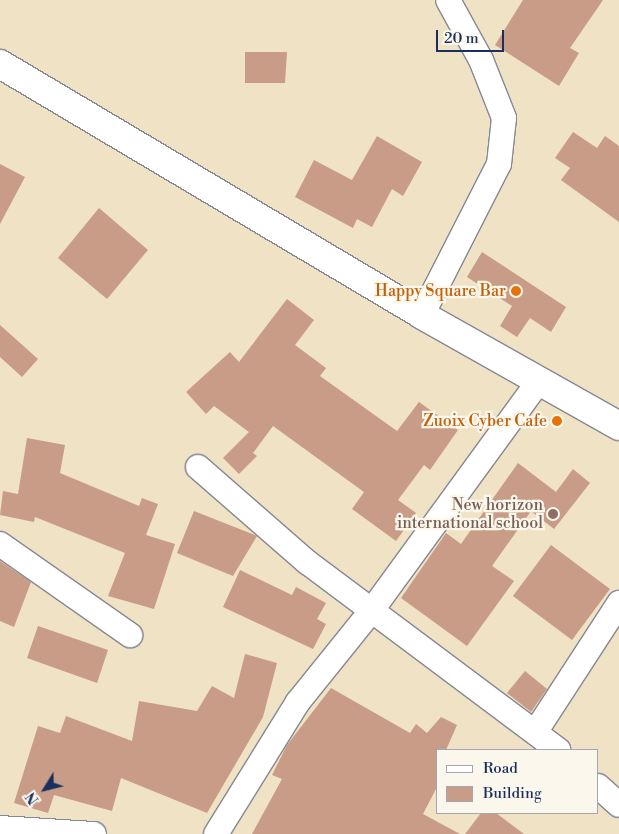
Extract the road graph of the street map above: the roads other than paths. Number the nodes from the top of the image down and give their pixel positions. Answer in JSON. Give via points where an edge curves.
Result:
{"nodes":[{"id":1,"x":448,"y":0,"type":"edge"},
{"id":2,"x":0,"y":64,"type":"edge"},
{"id":3,"x":422,"y":315,"type":"junction"},
{"id":4,"x":539,"y":381,"type":"junction"},
{"id":5,"x":619,"y":426,"type":"edge"},
{"id":6,"x":198,"y":467,"type":"dead end"},
{"id":7,"x":0,"y":544,"type":"edge"},
{"id":8,"x":619,"y":603,"type":"edge"},
{"id":9,"x":372,"y":610,"type":"junction"},
{"id":10,"x":130,"y":635,"type":"dead end"},
{"id":11,"x":536,"y":731,"type":"junction"},
{"id":12,"x":557,"y":749,"type":"edge"},
{"id":13,"x":599,"y":787,"type":"edge"},
{"id":14,"x":619,"y":805,"type":"edge"},
{"id":15,"x":0,"y":828,"type":"edge"},
{"id":16,"x":94,"y":834,"type":"edge"},
{"id":17,"x":216,"y":834,"type":"edge"}],
"edges":[{"from":1,"to":3,"type":"street","via":[[482,60],[504,118],[499,164]]},
{"from":2,"to":3,"type":"highway"},
{"from":3,"to":4,"type":"highway"},
{"from":4,"to":5,"type":"highway"},
{"from":4,"to":9,"type":"street"},
{"from":6,"to":9,"type":"street","via":[[307,562]]},
{"from":7,"to":10,"type":"street"},
{"from":8,"to":11,"type":"street"},
{"from":9,"to":11,"type":"street"},
{"from":9,"to":17,"type":"street","via":[[298,702]]},
{"from":11,"to":12,"type":"street"},
{"from":13,"to":14,"type":"street"},
{"from":15,"to":16,"type":"street"}]}
